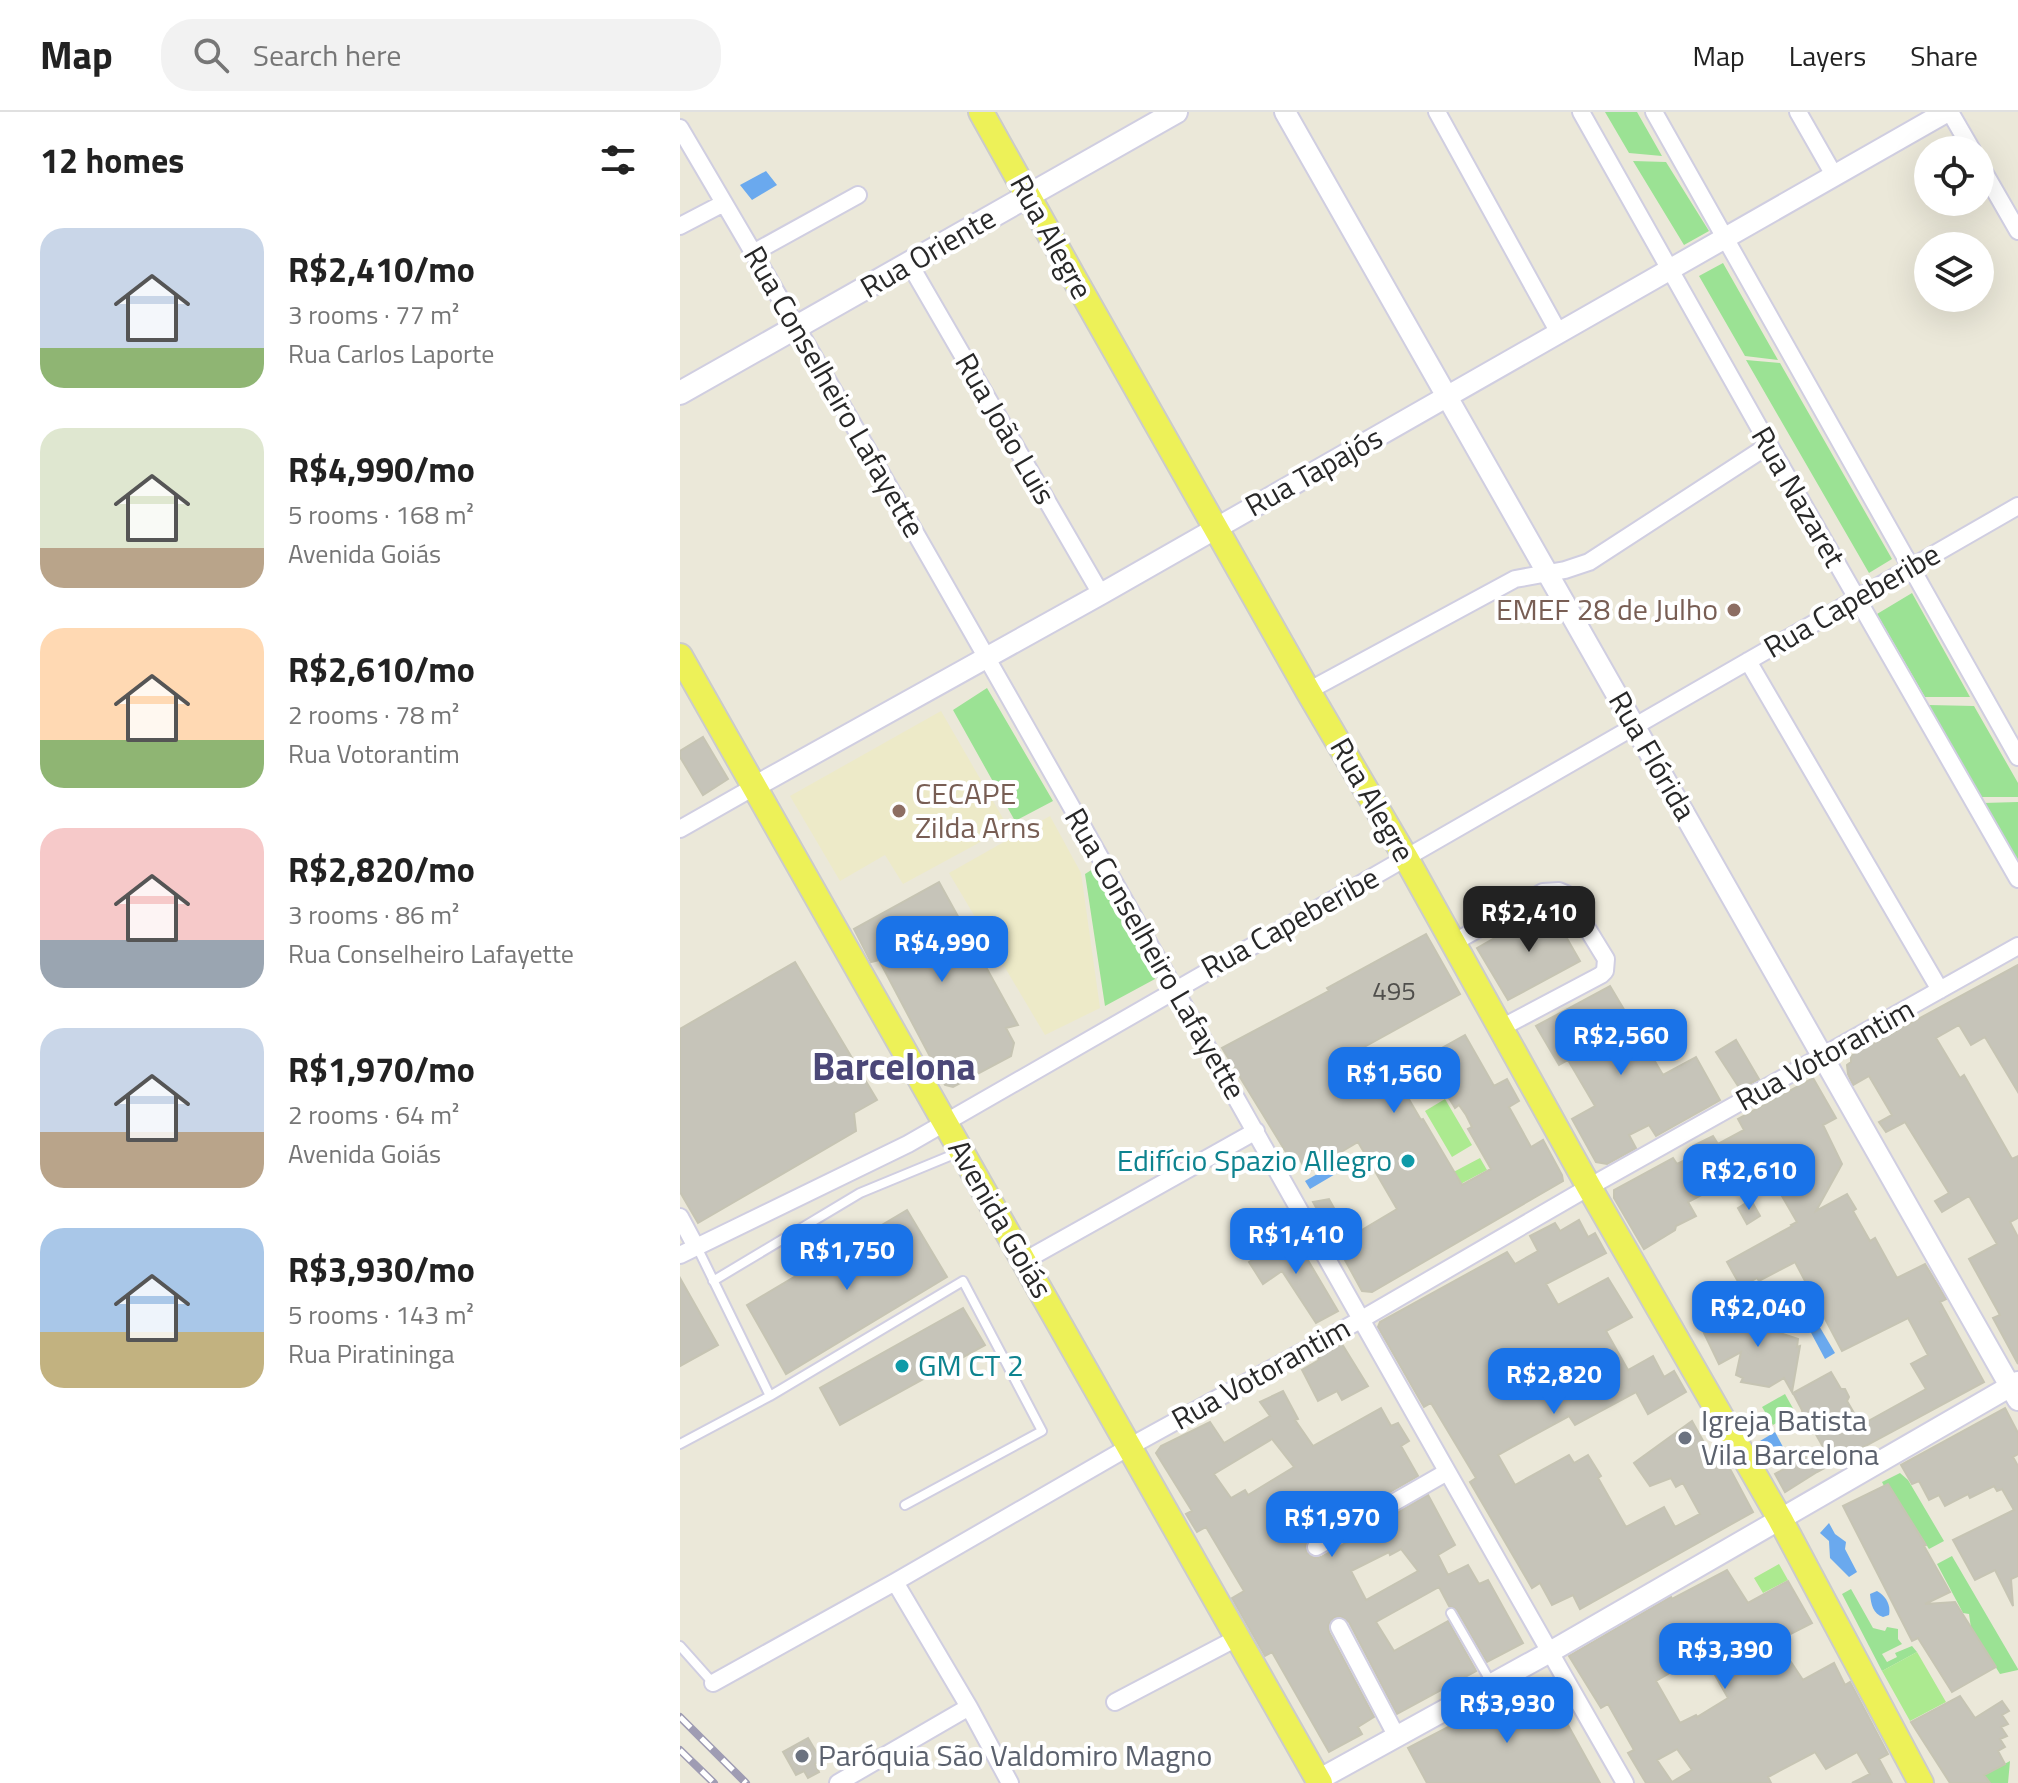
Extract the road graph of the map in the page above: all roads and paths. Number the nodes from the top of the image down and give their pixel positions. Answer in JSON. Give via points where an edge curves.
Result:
{"nodes":[{"id":1,"x":981,"y":112,"type":"edge"},
{"id":2,"x":1176,"y":112,"type":"edge"},
{"id":3,"x":1285,"y":112,"type":"edge"},
{"id":4,"x":1437,"y":112,"type":"edge"},
{"id":5,"x":1581,"y":112,"type":"edge"},
{"id":6,"x":1654,"y":112,"type":"edge"},
{"id":7,"x":1798,"y":112,"type":"edge"},
{"id":8,"x":1948,"y":112,"type":"edge"},
{"id":9,"x":680,"y":128,"type":"edge"},
{"id":10,"x":1963,"y":136,"type":"edge"},
{"id":11,"x":1834,"y":175,"type":"junction"},
{"id":12,"x":1994,"y":189,"type":"edge"},
{"id":13,"x":858,"y":195,"type":"dead end"},
{"id":14,"x":1029,"y":195,"type":"junction"},
{"id":15,"x":724,"y":203,"type":"junction"},
{"id":16,"x":680,"y":226,"type":"edge"},
{"id":17,"x":2018,"y":231,"type":"edge"},
{"id":18,"x":1726,"y":238,"type":"junction"},
{"id":19,"x":753,"y":253,"type":"junction"},
{"id":20,"x":909,"y":263,"type":"junction"},
{"id":21,"x":1670,"y":271,"type":"junction"},
{"id":22,"x":796,"y":328,"type":"junction"},
{"id":23,"x":1559,"y":333,"type":"junction"},
{"id":24,"x":680,"y":393,"type":"edge"},
{"id":25,"x":1448,"y":397,"type":"junction"},
{"id":26,"x":1769,"y":445,"type":"junction"},
{"id":27,"x":2018,"y":506,"type":"edge"},
{"id":28,"x":1216,"y":528,"type":"junction"},
{"id":29,"x":1911,"y":568,"type":"junction"},
{"id":30,"x":1547,"y":573,"type":"junction"},
{"id":31,"x":1101,"y":594,"type":"junction"},
{"id":32,"x":1856,"y":598,"type":"junction"},
{"id":33,"x":680,"y":656,"type":"edge"},
{"id":34,"x":988,"y":656,"type":"junction"},
{"id":35,"x":1748,"y":661,"type":"junction"},
{"id":36,"x":1308,"y":691,"type":"junction"},
{"id":37,"x":1636,"y":726,"type":"junction"},
{"id":38,"x":2018,"y":757,"type":"edge"},
{"id":39,"x":754,"y":787,"type":"junction"},
{"id":40,"x":680,"y":829,"type":"edge"},
{"id":41,"x":1406,"y":858,"type":"junction"},
{"id":42,"x":2018,"y":879,"type":"edge"},
{"id":43,"x":1453,"y":943,"type":"junction"},
{"id":44,"x":2018,"y":946,"type":"edge"},
{"id":45,"x":1174,"y":989,"type":"junction"},
{"id":46,"x":1940,"y":990,"type":"junction"},
{"id":47,"x":1501,"y":1028,"type":"junction"},
{"id":48,"x":1822,"y":1057,"type":"junction"},
{"id":49,"x":945,"y":1122,"type":"junction"},
{"id":50,"x":1256,"y":1131,"type":"junction"},
{"id":51,"x":961,"y":1151,"type":"junction"},
{"id":52,"x":1589,"y":1187,"type":"junction"},
{"id":53,"x":680,"y":1217,"type":"edge"},
{"id":54,"x":696,"y":1247,"type":"junction"},
{"id":55,"x":680,"y":1255,"type":"edge"},
{"id":56,"x":1024,"y":1261,"type":"junction"},
{"id":57,"x":713,"y":1281,"type":"junction"},
{"id":58,"x":1362,"y":1319,"type":"junction"},
{"id":59,"x":2015,"y":1390,"type":"edge"},
{"id":60,"x":770,"y":1396,"type":"junction"},
{"id":61,"x":680,"y":1444,"type":"edge"},
{"id":62,"x":1129,"y":1447,"type":"junction"},
{"id":63,"x":1447,"y":1472,"type":"junction"},
{"id":64,"x":905,"y":1505,"type":"dead end"},
{"id":65,"x":1780,"y":1519,"type":"junction"},
{"id":66,"x":1316,"y":1547,"type":"dead end"},
{"id":67,"x":895,"y":1582,"type":"junction"},
{"id":68,"x":1451,"y":1613,"type":"dead end"},
{"id":69,"x":1339,"y":1627,"type":"dead end"},
{"id":70,"x":1237,"y":1638,"type":"junction"},
{"id":71,"x":680,"y":1646,"type":"edge"},
{"id":72,"x":1550,"y":1652,"type":"junction"},
{"id":73,"x":713,"y":1683,"type":"joint"},
{"id":74,"x":1492,"y":1684,"type":"junction"},
{"id":75,"x":1115,"y":1702,"type":"dead end"},
{"id":76,"x":969,"y":1707,"type":"junction"},
{"id":77,"x":1397,"y":1737,"type":"junction"},
{"id":78,"x":1317,"y":1782,"type":"edge"},
{"id":79,"x":838,"y":1783,"type":"edge"},
{"id":80,"x":1010,"y":1783,"type":"edge"},
{"id":81,"x":1625,"y":1783,"type":"edge"},
{"id":82,"x":1921,"y":1783,"type":"edge"}],
"edges":[{"from":1,"to":14,"type":"main road","name":"Rua Alegre"},
{"from":2,"to":14,"type":"main road","name":"Rua Oriente"},
{"from":3,"to":25,"type":"street","name":"Rua Flórida"},
{"from":4,"to":23,"type":"street"},
{"from":5,"to":21,"type":"street","name":"Rua Nazaret"},
{"from":6,"to":18,"type":"street","name":"Rua Nazaret"},
{"from":7,"to":11,"type":"street"},
{"from":8,"to":10,"type":"street"},
{"from":8,"to":11,"type":"street","name":"Rua Tapajós"},
{"from":9,"to":15,"type":"street","name":"Rua Conselheiro Lafayette"},
{"from":11,"to":18,"type":"street","name":"Rua Tapajós"},
{"from":12,"to":17,"type":"street"},
{"from":13,"to":19,"type":"street"},
{"from":14,"to":20,"type":"main road","name":"Rua Oriente"},
{"from":14,"to":28,"type":"main road","name":"Rua Alegre"},
{"from":15,"to":16,"type":"street"},
{"from":15,"to":19,"type":"street","name":"Rua Conselheiro Lafayette"},
{"from":18,"to":21,"type":"street","name":"Rua Tapajós"},
{"from":18,"to":29,"type":"street","name":"Rua Nazaret"},
{"from":19,"to":22,"type":"street","name":"Rua Conselheiro Lafayette"},
{"from":20,"to":22,"type":"main road","name":"Rua Oriente"},
{"from":20,"to":31,"type":"street","name":"Rua João Luis"},
{"from":21,"to":23,"type":"street","name":"Rua Tapajós"},
{"from":21,"to":26,"type":"street","name":"Rua Nazaret"},
{"from":22,"to":24,"type":"main road","name":"Rua Oriente"},
{"from":22,"to":34,"type":"street","name":"Rua Conselheiro Lafayette"},
{"from":23,"to":25,"type":"street","name":"Rua Tapajós"},
{"from":25,"to":28,"type":"street","name":"Rua Tapajós"},
{"from":25,"to":30,"type":"street","name":"Rua Flórida"},
{"from":26,"to":30,"type":"street","via":[[1589,562]]},
{"from":26,"to":32,"type":"street","name":"Rua Nazaret"},
{"from":27,"to":29,"type":"street","name":"Rua Capeberibe"},
{"from":28,"to":31,"type":"street","name":"Rua Tapajós"},
{"from":28,"to":36,"type":"main road","name":"Rua Alegre"},
{"from":29,"to":32,"type":"street","name":"Rua Capeberibe"},
{"from":29,"to":38,"type":"street","name":"Rua Nazaret"},
{"from":30,"to":36,"type":"street","via":[[1515,579]]},
{"from":30,"to":37,"type":"street","name":"Rua Flórida"},
{"from":31,"to":34,"type":"street","name":"Rua Tapajós"},
{"from":32,"to":35,"type":"street","name":"Rua Capeberibe"},
{"from":32,"to":42,"type":"street","name":"Rua Nazaret"},
{"from":33,"to":39,"type":"main road","name":"Avenida Goiás"},
{"from":34,"to":39,"type":"street","name":"Rua Tapajós"},
{"from":34,"to":45,"type":"street","name":"Rua Conselheiro Lafayette"},
{"from":35,"to":37,"type":"street","name":"Rua Capeberibe"},
{"from":35,"to":46,"type":"street"},
{"from":36,"to":41,"type":"main road","name":"Rua Alegre"},
{"from":37,"to":41,"type":"street","name":"Rua Capeberibe"},
{"from":37,"to":48,"type":"street","name":"Rua Flórida"},
{"from":39,"to":40,"type":"street","name":"Rua Tapajós"},
{"from":39,"to":49,"type":"main road","name":"Avenida Goiás"},
{"from":41,"to":43,"type":"main road","name":"Rua Alegre"},
{"from":41,"to":45,"type":"street","name":"Rua Capeberibe"},
{"from":43,"to":47,"type":"main road","name":"Rua Alegre"},
{"from":43,"to":47,"type":"street","via":[[1543,892],[1559,891],[1566,894],[1606,959],[1601,975]]},
{"from":44,"to":46,"type":"street","name":"Rua Votorantim"},
{"from":45,"to":49,"type":"street","name":"Rua Capeberibe"},
{"from":45,"to":50,"type":"street","name":"Rua Conselheiro Lafayette"},
{"from":46,"to":48,"type":"street","name":"Rua Votorantim"},
{"from":47,"to":52,"type":"main road","name":"Rua Alegre"},
{"from":48,"to":52,"type":"street","name":"Rua Votorantim"},
{"from":48,"to":59,"type":"street","name":"Rua Flórida"},
{"from":49,"to":51,"type":"main road","name":"Avenida Goiás"},
{"from":49,"to":54,"type":"street","name":"Rua Capeberibe"},
{"from":50,"to":56,"type":"street"},
{"from":50,"to":58,"type":"street","name":"Rua Conselheiro Lafayette"},
{"from":51,"to":56,"type":"main road","name":"Avenida Goiás"},
{"from":51,"to":57,"type":"lane","via":[[860,1193]]},
{"from":52,"to":58,"type":"street","name":"Rua Votorantim"},
{"from":52,"to":65,"type":"main road","name":"Rua Alegre"},
{"from":53,"to":54,"type":"street"},
{"from":54,"to":55,"type":"street","name":"Rua Capeberibe"},
{"from":54,"to":57,"type":"lane"},
{"from":56,"to":62,"type":"main road","name":"Avenida Goiás"},
{"from":57,"to":60,"type":"lane"},
{"from":58,"to":62,"type":"street","name":"Rua Votorantim"},
{"from":58,"to":63,"type":"street","name":"Rua Conselheiro Lafayette"},
{"from":59,"to":65,"type":"street"},
{"from":60,"to":61,"type":"lane"},
{"from":60,"to":64,"type":"lane","via":[[963,1281],[1042,1431]]},
{"from":62,"to":67,"type":"street","name":"Rua Votorantim"},
{"from":62,"to":70,"type":"main road","name":"Avenida Goiás"},
{"from":63,"to":66,"type":"street"},
{"from":63,"to":72,"type":"street","name":"Rua Conselheiro Lafayette"},
{"from":65,"to":72,"type":"street"},
{"from":65,"to":82,"type":"main road","name":"Rua Alegre"},
{"from":67,"to":73,"type":"street","name":"Rua Votorantim"},
{"from":67,"to":76,"type":"street"},
{"from":68,"to":74,"type":"lane"},
{"from":69,"to":77,"type":"street"},
{"from":70,"to":75,"type":"street"},
{"from":70,"to":78,"type":"main road","name":"Avenida Goiás"},
{"from":71,"to":73,"type":"lane"},
{"from":72,"to":74,"type":"street"},
{"from":72,"to":81,"type":"street","name":"Rua Conselheiro Lafayette"},
{"from":74,"to":77,"type":"street"},
{"from":76,"to":79,"type":"street"},
{"from":76,"to":80,"type":"street"},
{"from":77,"to":78,"type":"street"}]}
